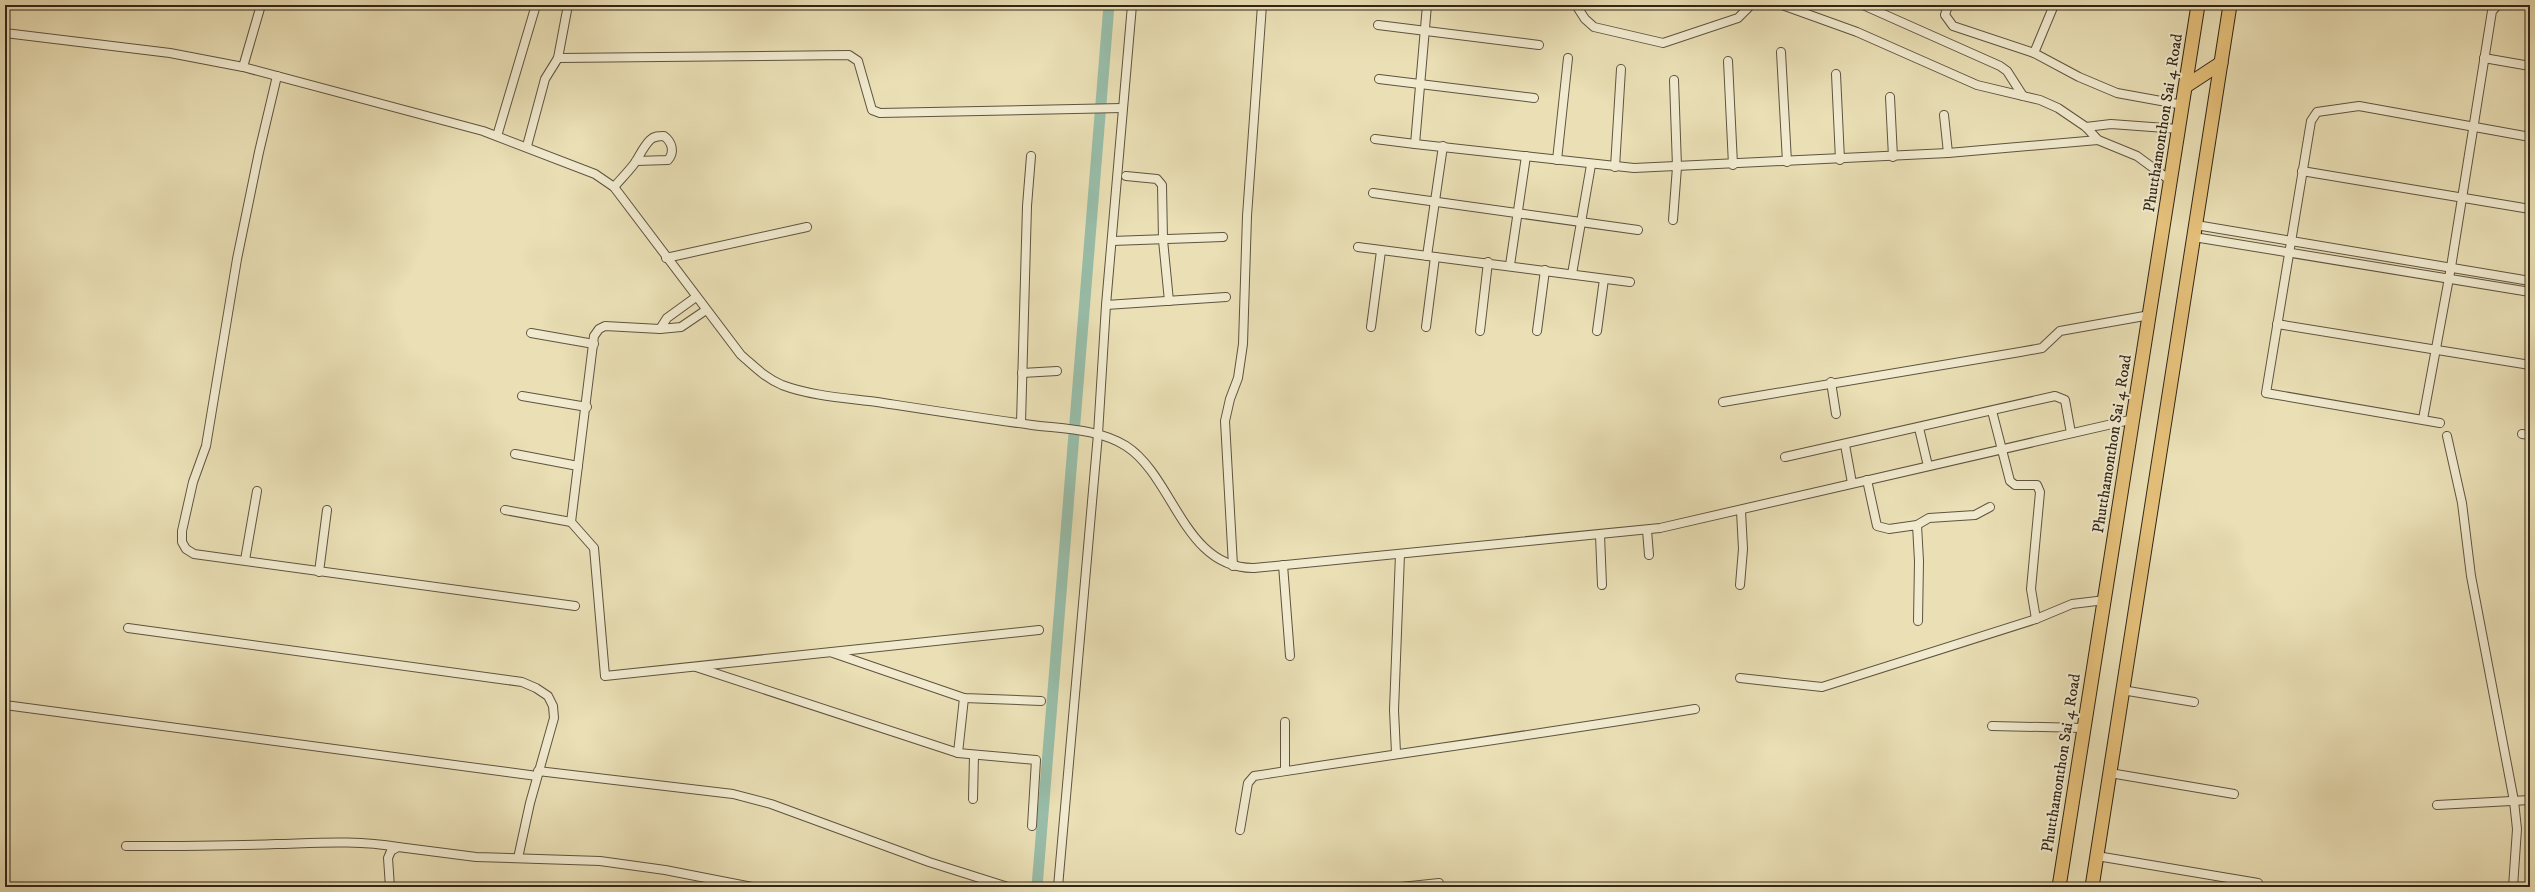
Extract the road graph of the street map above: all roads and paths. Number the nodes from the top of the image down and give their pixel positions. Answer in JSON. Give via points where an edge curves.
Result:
{"nodes":[{"id":1,"x":261,"y":5,"type":"edge"},
{"id":2,"x":536,"y":5,"type":"edge"},
{"id":3,"x":568,"y":5,"type":"edge"},
{"id":4,"x":1132,"y":5,"type":"edge"},
{"id":5,"x":1262,"y":5,"type":"edge"},
{"id":6,"x":1427,"y":5,"type":"edge"},
{"id":7,"x":1576,"y":5,"type":"edge"},
{"id":8,"x":1751,"y":5,"type":"edge"},
{"id":9,"x":1782,"y":5,"type":"edge"},
{"id":10,"x":1863,"y":5,"type":"edge"},
{"id":11,"x":1948,"y":5,"type":"edge"},
{"id":12,"x":2054,"y":5,"type":"edge"},
{"id":13,"x":2198,"y":5,"type":"edge"},
{"id":14,"x":2230,"y":5,"type":"edge"},
{"id":15,"x":2498,"y":5,"type":"edge"},
{"id":16,"x":1378,"y":25,"type":"dead end"},
{"id":17,"x":1426,"y":30,"type":"junction"},
{"id":18,"x":5,"y":33,"type":"edge"},
{"id":19,"x":1539,"y":45,"type":"dead end"},
{"id":20,"x":1781,"y":52,"type":"dead end"},
{"id":21,"x":2034,"y":53,"type":"junction"},
{"id":22,"x":558,"y":58,"type":"junction"},
{"id":23,"x":1568,"y":58,"type":"dead end"},
{"id":24,"x":2484,"y":58,"type":"junction"},
{"id":25,"x":1728,"y":61,"type":"dead end"},
{"id":26,"x":2221,"y":63,"type":"junction"},
{"id":27,"x":2530,"y":66,"type":"edge"},
{"id":28,"x":243,"y":67,"type":"junction"},
{"id":29,"x":1621,"y":69,"type":"dead end"},
{"id":30,"x":1836,"y":74,"type":"dead end"},
{"id":31,"x":277,"y":78,"type":"junction"},
{"id":32,"x":1379,"y":78,"type":"dead end"},
{"id":33,"x":1674,"y":80,"type":"dead end"},
{"id":34,"x":1420,"y":83,"type":"junction"},
{"id":35,"x":2186,"y":86,"type":"junction"},
{"id":36,"x":2023,"y":96,"type":"junction"},
{"id":37,"x":1890,"y":97,"type":"dead end"},
{"id":38,"x":1534,"y":98,"type":"dead end"},
{"id":39,"x":2183,"y":105,"type":"junction"},
{"id":40,"x":1122,"y":108,"type":"junction"},
{"id":41,"x":1944,"y":115,"type":"dead end"},
{"id":42,"x":2086,"y":126,"type":"junction"},
{"id":43,"x":2473,"y":128,"type":"junction"},
{"id":44,"x":2179,"y":129,"type":"junction"},
{"id":45,"x":498,"y":136,"type":"junction"},
{"id":46,"x":2530,"y":138,"type":"edge"},
{"id":47,"x":1375,"y":139,"type":"dead end"},
{"id":48,"x":2098,"y":140,"type":"junction"},
{"id":49,"x":1415,"y":144,"type":"junction"},
{"id":50,"x":527,"y":146,"type":"junction"},
{"id":51,"x":1443,"y":146,"type":"junction"},
{"id":52,"x":1948,"y":153,"type":"junction"},
{"id":53,"x":1031,"y":156,"type":"dead end"},
{"id":54,"x":1526,"y":156,"type":"junction"},
{"id":55,"x":1893,"y":156,"type":"junction"},
{"id":56,"x":636,"y":160,"type":"dead end"},
{"id":57,"x":1557,"y":160,"type":"junction"},
{"id":58,"x":1840,"y":160,"type":"junction"},
{"id":59,"x":1787,"y":162,"type":"junction"},
{"id":60,"x":1591,"y":165,"type":"junction"},
{"id":61,"x":1733,"y":165,"type":"junction"},
{"id":62,"x":1615,"y":167,"type":"junction"},
{"id":63,"x":1677,"y":167,"type":"junction"},
{"id":64,"x":2302,"y":171,"type":"junction"},
{"id":65,"x":1126,"y":176,"type":"dead end"},
{"id":66,"x":2171,"y":181,"type":"junction"},
{"id":67,"x":614,"y":188,"type":"junction"},
{"id":68,"x":1372,"y":192,"type":"dead end"},
{"id":69,"x":2462,"y":197,"type":"junction"},
{"id":70,"x":1436,"y":202,"type":"junction"},
{"id":71,"x":2530,"y":209,"type":"edge"},
{"id":72,"x":1517,"y":212,"type":"junction"},
{"id":73,"x":1673,"y":220,"type":"dead end"},
{"id":74,"x":1581,"y":221,"type":"junction"},
{"id":75,"x":807,"y":227,"type":"dead end"},
{"id":76,"x":1638,"y":230,"type":"dead end"},
{"id":77,"x":2195,"y":231,"type":"junction"},
{"id":78,"x":1223,"y":237,"type":"dead end"},
{"id":79,"x":1163,"y":240,"type":"junction"},
{"id":80,"x":1112,"y":241,"type":"junction"},
{"id":81,"x":2290,"y":242,"type":"junction"},
{"id":82,"x":1358,"y":247,"type":"dead end"},
{"id":83,"x":1381,"y":251,"type":"junction"},
{"id":84,"x":2289,"y":253,"type":"junction"},
{"id":85,"x":1431,"y":256,"type":"junction"},
{"id":86,"x":666,"y":258,"type":"junction"},
{"id":87,"x":1488,"y":262,"type":"junction"},
{"id":88,"x":1510,"y":265,"type":"junction"},
{"id":89,"x":2451,"y":267,"type":"junction"},
{"id":90,"x":1545,"y":270,"type":"junction"},
{"id":91,"x":1572,"y":274,"type":"junction"},
{"id":92,"x":2448,"y":278,"type":"junction"},
{"id":93,"x":1604,"y":279,"type":"junction"},
{"id":94,"x":2530,"y":281,"type":"edge"},
{"id":95,"x":1630,"y":282,"type":"dead end"},
{"id":96,"x":2530,"y":292,"type":"edge"},
{"id":97,"x":696,"y":297,"type":"junction"},
{"id":98,"x":1226,"y":297,"type":"dead end"},
{"id":99,"x":1169,"y":301,"type":"junction"},
{"id":100,"x":1106,"y":305,"type":"junction"},
{"id":101,"x":706,"y":310,"type":"junction"},
{"id":102,"x":2150,"y":315,"type":"junction"},
{"id":103,"x":2277,"y":324,"type":"junction"},
{"id":104,"x":1371,"y":327,"type":"dead end"},
{"id":105,"x":1426,"y":327,"type":"dead end"},
{"id":106,"x":660,"y":329,"type":"junction"},
{"id":107,"x":1480,"y":331,"type":"dead end"},
{"id":108,"x":1537,"y":331,"type":"dead end"},
{"id":109,"x":1597,"y":331,"type":"dead end"},
{"id":110,"x":531,"y":333,"type":"dead end"},
{"id":111,"x":594,"y":344,"type":"junction"},
{"id":112,"x":2435,"y":350,"type":"junction"},
{"id":113,"x":2530,"y":365,"type":"edge"},
{"id":114,"x":1057,"y":371,"type":"dead end"},
{"id":115,"x":1022,"y":373,"type":"junction"},
{"id":116,"x":1831,"y":382,"type":"junction"},
{"id":117,"x":522,"y":396,"type":"dead end"},
{"id":118,"x":1723,"y":402,"type":"dead end"},
{"id":119,"x":587,"y":407,"type":"junction"},
{"id":120,"x":1992,"y":411,"type":"junction"},
{"id":121,"x":1836,"y":414,"type":"dead end"},
{"id":122,"x":2134,"y":419,"type":"junction"},
{"id":123,"x":2423,"y":419,"type":"junction"},
{"id":124,"x":1021,"y":423,"type":"junction"},
{"id":125,"x":2440,"y":423,"type":"dead end"},
{"id":126,"x":1919,"y":428,"type":"junction"},
{"id":127,"x":2071,"y":432,"type":"junction"},
{"id":128,"x":1098,"y":434,"type":"junction"},
{"id":129,"x":2447,"y":436,"type":"dead end"},
{"id":130,"x":1845,"y":446,"type":"junction"},
{"id":131,"x":2001,"y":449,"type":"junction"},
{"id":132,"x":515,"y":454,"type":"dead end"},
{"id":133,"x":1785,"y":457,"type":"dead end"},
{"id":134,"x":578,"y":466,"type":"junction"},
{"id":135,"x":1928,"y":466,"type":"junction"},
{"id":136,"x":1868,"y":480,"type":"junction"},
{"id":137,"x":1852,"y":483,"type":"junction"},
{"id":138,"x":256,"y":491,"type":"dead end"},
{"id":139,"x":1990,"y":507,"type":"dead end"},
{"id":140,"x":327,"y":510,"type":"dead end"},
{"id":141,"x":505,"y":510,"type":"dead end"},
{"id":142,"x":1741,"y":511,"type":"junction"},
{"id":143,"x":571,"y":522,"type":"junction"},
{"id":144,"x":1917,"y":525,"type":"junction"},
{"id":145,"x":1647,"y":530,"type":"junction"},
{"id":146,"x":1600,"y":535,"type":"junction"},
{"id":147,"x":1400,"y":554,"type":"junction"},
{"id":148,"x":1649,"y":555,"type":"dead end"},
{"id":149,"x":246,"y":560,"type":"junction"},
{"id":150,"x":1283,"y":565,"type":"junction"},
{"id":151,"x":1233,"y":566,"type":"junction"},
{"id":152,"x":319,"y":572,"type":"junction"},
{"id":153,"x":1602,"y":585,"type":"dead end"},
{"id":154,"x":1740,"y":585,"type":"dead end"},
{"id":155,"x":2105,"y":600,"type":"junction"},
{"id":156,"x":575,"y":606,"type":"dead end"},
{"id":157,"x":2036,"y":619,"type":"junction"},
{"id":158,"x":1918,"y":621,"type":"dead end"},
{"id":159,"x":128,"y":628,"type":"dead end"},
{"id":160,"x":1039,"y":630,"type":"dead end"},
{"id":161,"x":831,"y":652,"type":"junction"},
{"id":162,"x":1290,"y":656,"type":"dead end"},
{"id":163,"x":693,"y":666,"type":"junction"},
{"id":164,"x":1740,"y":678,"type":"dead end"},
{"id":165,"x":2122,"y":690,"type":"junction"},
{"id":166,"x":964,"y":698,"type":"junction"},
{"id":167,"x":1041,"y":701,"type":"dead end"},
{"id":168,"x":2194,"y":702,"type":"dead end"},
{"id":169,"x":5,"y":705,"type":"edge"},
{"id":170,"x":1695,"y":709,"type":"dead end"},
{"id":171,"x":1285,"y":722,"type":"dead end"},
{"id":172,"x":1992,"y":726,"type":"dead end"},
{"id":173,"x":2084,"y":728,"type":"junction"},
{"id":174,"x":958,"y":753,"type":"junction"},
{"id":175,"x":1396,"y":753,"type":"junction"},
{"id":176,"x":974,"y":754,"type":"junction"},
{"id":177,"x":1285,"y":771,"type":"junction"},
{"id":178,"x":2110,"y":773,"type":"junction"},
{"id":179,"x":538,"y":774,"type":"junction"},
{"id":180,"x":2234,"y":794,"type":"dead end"},
{"id":181,"x":973,"y":799,"type":"dead end"},
{"id":182,"x":2530,"y":800,"type":"edge"},
{"id":183,"x":2514,"y":801,"type":"junction"},
{"id":184,"x":2437,"y":805,"type":"dead end"},
{"id":185,"x":1032,"y":826,"type":"dead end"},
{"id":186,"x":1240,"y":830,"type":"dead end"},
{"id":187,"x":126,"y":846,"type":"dead end"},
{"id":188,"x":398,"y":847,"type":"junction"},
{"id":189,"x":2097,"y":856,"type":"junction"},
{"id":190,"x":518,"y":858,"type":"junction"},
{"id":191,"x":2258,"y":883,"type":"dead end"},
{"id":192,"x":726,"y":884,"type":"edge"},
{"id":193,"x":390,"y":887,"type":"edge"},
{"id":194,"x":752,"y":887,"type":"edge"},
{"id":195,"x":1008,"y":887,"type":"edge"},
{"id":196,"x":1058,"y":887,"type":"edge"},
{"id":197,"x":1401,"y":887,"type":"edge"},
{"id":198,"x":1439,"y":887,"type":"edge"},
{"id":199,"x":2059,"y":887,"type":"edge"},
{"id":200,"x":2092,"y":887,"type":"edge"},
{"id":201,"x":2513,"y":887,"type":"edge"}],
"edges":[{"from":1,"to":28,"type":"street"},
{"from":2,"to":45,"type":"street"},
{"from":3,"to":22,"type":"street"},
{"from":4,"to":40,"type":"street"},
{"from":5,"to":151,"type":"street","via":[[1247,216],[1243,344],[1238,378],[1225,421]]},
{"from":6,"to":17,"type":"street"},
{"from":7,"to":8,"type":"street","via":[[1594,27],[1663,43],[1738,18]]},
{"from":9,"to":36,"type":"street","via":[[1856,32],[1978,85]]},
{"from":10,"to":36,"type":"street","via":[[2000,66],[2007,71]]},
{"from":11,"to":21,"type":"street","via":[[1945,15],[1953,26]]},
{"from":12,"to":21,"type":"street"},
{"from":13,"to":35,"type":"main road","name":"Phutthamonthon Sai 4 Road"},
{"from":14,"to":26,"type":"main road"},
{"from":15,"to":24,"type":"street","via":[[2492,11]]},
{"from":16,"to":17,"type":"street"},
{"from":17,"to":19,"type":"street"},
{"from":17,"to":34,"type":"street"},
{"from":18,"to":28,"type":"street","via":[[170,53]]},
{"from":20,"to":59,"type":"street"},
{"from":21,"to":39,"type":"street","via":[[2079,77],[2117,93]]},
{"from":22,"to":40,"type":"street","via":[[849,55],[858,61],[872,110],[880,113]]},
{"from":22,"to":50,"type":"street","via":[[545,79]]},
{"from":23,"to":57,"type":"street"},
{"from":24,"to":27,"type":"street"},
{"from":24,"to":43,"type":"street"},
{"from":25,"to":61,"type":"street"},
{"from":26,"to":35,"type":"main road"},
{"from":26,"to":77,"type":"main road"},
{"from":28,"to":31,"type":"street"},
{"from":29,"to":62,"type":"street"},
{"from":30,"to":58,"type":"street"},
{"from":31,"to":45,"type":"street","via":[[434,116]]},
{"from":31,"to":149,"type":"street","via":[[237,259],[206,446],[193,482],[182,531],[182,542],[186,549],[194,554]]},
{"from":32,"to":34,"type":"street"},
{"from":33,"to":63,"type":"street"},
{"from":34,"to":38,"type":"street"},
{"from":34,"to":49,"type":"street"},
{"from":35,"to":39,"type":"main road","name":"Phutthamonthon Sai 4 Road"},
{"from":36,"to":42,"type":"street","via":[[2058,108]]},
{"from":37,"to":55,"type":"street"},
{"from":39,"to":44,"type":"main road","name":"Phutthamonthon Sai 4 Road"},
{"from":40,"to":80,"type":"street"},
{"from":41,"to":52,"type":"street"},
{"from":42,"to":44,"type":"street","via":[[2111,124]]},
{"from":42,"to":48,"type":"street"},
{"from":43,"to":46,"type":"street"},
{"from":43,"to":64,"type":"street","via":[[2359,106],[2317,112],[2311,121]]},
{"from":43,"to":69,"type":"street"},
{"from":44,"to":66,"type":"main road","name":"Phutthamonthon Sai 4 Road"},
{"from":45,"to":50,"type":"street"},
{"from":47,"to":49,"type":"street"},
{"from":48,"to":52,"type":"street"},
{"from":48,"to":66,"type":"street","via":[[2137,156]]},
{"from":49,"to":51,"type":"street"},
{"from":50,"to":67,"type":"street","via":[[595,174]]},
{"from":51,"to":54,"type":"street"},
{"from":51,"to":70,"type":"street"},
{"from":52,"to":55,"type":"street"},
{"from":53,"to":115,"type":"street"},
{"from":54,"to":57,"type":"street"},
{"from":54,"to":72,"type":"street"},
{"from":55,"to":58,"type":"street"},
{"from":56,"to":67,"type":"street"},
{"from":57,"to":60,"type":"street"},
{"from":58,"to":59,"type":"street"},
{"from":59,"to":61,"type":"street"},
{"from":60,"to":62,"type":"street"},
{"from":60,"to":74,"type":"street"},
{"from":61,"to":63,"type":"street"},
{"from":62,"to":63,"type":"street"},
{"from":63,"to":73,"type":"street"},
{"from":64,"to":69,"type":"street"},
{"from":64,"to":81,"type":"street"},
{"from":65,"to":79,"type":"street","via":[[1157,179],[1162,185]]},
{"from":66,"to":102,"type":"main road","name":"Phutthamonthon Sai 4 Road"},
{"from":67,"to":86,"type":"street"},
{"from":68,"to":70,"type":"street"},
{"from":69,"to":71,"type":"street"},
{"from":69,"to":89,"type":"street"},
{"from":70,"to":72,"type":"street"},
{"from":70,"to":85,"type":"street"},
{"from":72,"to":74,"type":"street"},
{"from":72,"to":88,"type":"street"},
{"from":74,"to":76,"type":"street"},
{"from":74,"to":91,"type":"street"},
{"from":75,"to":86,"type":"street"},
{"from":77,"to":81,"type":"street"},
{"from":77,"to":84,"type":"street"},
{"from":77,"to":165,"type":"main road"},
{"from":78,"to":79,"type":"street"},
{"from":79,"to":80,"type":"street"},
{"from":79,"to":99,"type":"street"},
{"from":80,"to":100,"type":"street"},
{"from":81,"to":84,"type":"street"},
{"from":81,"to":89,"type":"street"},
{"from":82,"to":83,"type":"street"},
{"from":83,"to":85,"type":"street"},
{"from":83,"to":104,"type":"street"},
{"from":84,"to":92,"type":"street"},
{"from":84,"to":103,"type":"street"},
{"from":85,"to":87,"type":"street"},
{"from":85,"to":105,"type":"street"},
{"from":86,"to":97,"type":"street"},
{"from":87,"to":88,"type":"street"},
{"from":87,"to":107,"type":"street"},
{"from":88,"to":90,"type":"street"},
{"from":89,"to":92,"type":"street"},
{"from":89,"to":94,"type":"street"},
{"from":90,"to":91,"type":"street"},
{"from":90,"to":108,"type":"street"},
{"from":91,"to":93,"type":"street"},
{"from":92,"to":96,"type":"street"},
{"from":92,"to":112,"type":"street"},
{"from":93,"to":95,"type":"street"},
{"from":93,"to":109,"type":"street"},
{"from":97,"to":101,"type":"street"},
{"from":97,"to":106,"type":"street","via":[[667,318]]},
{"from":98,"to":99,"type":"street"},
{"from":99,"to":100,"type":"street"},
{"from":100,"to":128,"type":"street"},
{"from":101,"to":106,"type":"street","via":[[681,327]]},
{"from":101,"to":124,"type":"street","via":[[741,355],[765,376],[783,385],[818,394]]},
{"from":102,"to":116,"type":"street","via":[[2060,331],[2042,348]]},
{"from":102,"to":122,"type":"main road","name":"Phutthamonthon Sai 4 Road"},
{"from":103,"to":112,"type":"street"},
{"from":103,"to":123,"type":"street","via":[[2266,393]]},
{"from":106,"to":111,"type":"street","via":[[605,326],[594,336]]},
{"from":110,"to":111,"type":"street"},
{"from":111,"to":119,"type":"street"},
{"from":112,"to":113,"type":"street"},
{"from":112,"to":123,"type":"street"},
{"from":114,"to":115,"type":"street"},
{"from":115,"to":124,"type":"street"},
{"from":116,"to":118,"type":"street"},
{"from":116,"to":121,"type":"street"},
{"from":117,"to":119,"type":"street"},
{"from":119,"to":134,"type":"street"},
{"from":120,"to":126,"type":"street"},
{"from":120,"to":127,"type":"street","via":[[2049,397],[2061,397],[2067,404]]},
{"from":120,"to":131,"type":"street"},
{"from":122,"to":127,"type":"street"},
{"from":122,"to":155,"type":"main road","name":"Phutthamonthon Sai 4 Road"},
{"from":123,"to":125,"type":"street"},
{"from":124,"to":128,"type":"street"},
{"from":126,"to":130,"type":"street"},
{"from":126,"to":135,"type":"street"},
{"from":127,"to":131,"type":"street"},
{"from":128,"to":151,"type":"street","via":[[1114,439],[1134,453],[1199,542],[1217,559]]},
{"from":128,"to":196,"type":"street"},
{"from":129,"to":183,"type":"street","via":[[2462,503],[2471,576]]},
{"from":130,"to":133,"type":"street"},
{"from":130,"to":137,"type":"street"},
{"from":131,"to":135,"type":"street"},
{"from":131,"to":157,"type":"street","via":[[2012,484],[2034,484],[2040,492],[2031,589]]},
{"from":132,"to":134,"type":"street"},
{"from":134,"to":143,"type":"street"},
{"from":135,"to":136,"type":"street"},
{"from":136,"to":137,"type":"street"},
{"from":136,"to":144,"type":"street","via":[[1877,526],[1889,529]]},
{"from":137,"to":142,"type":"street"},
{"from":138,"to":149,"type":"street"},
{"from":139,"to":144,"type":"street","via":[[1975,515],[1929,518]]},
{"from":140,"to":152,"type":"street"},
{"from":141,"to":143,"type":"street"},
{"from":142,"to":145,"type":"street"},
{"from":142,"to":154,"type":"street","via":[[1743,549]]},
{"from":143,"to":163,"type":"street","via":[[594,548],[605,676]]},
{"from":144,"to":158,"type":"street"},
{"from":145,"to":146,"type":"street"},
{"from":145,"to":148,"type":"street"},
{"from":146,"to":147,"type":"street"},
{"from":146,"to":153,"type":"street"},
{"from":147,"to":150,"type":"street"},
{"from":147,"to":175,"type":"street","via":[[1394,710]]},
{"from":149,"to":152,"type":"street"},
{"from":150,"to":151,"type":"street","via":[[1254,568]]},
{"from":150,"to":162,"type":"street"},
{"from":152,"to":156,"type":"street"},
{"from":155,"to":157,"type":"street","via":[[2072,604]]},
{"from":155,"to":173,"type":"main road","name":"Phutthamonthon Sai 4 Road"},
{"from":157,"to":164,"type":"street","via":[[1822,687]]},
{"from":159,"to":179,"type":"street","via":[[522,682],[548,696],[553,706],[554,718]]},
{"from":160,"to":161,"type":"street"},
{"from":161,"to":163,"type":"street"},
{"from":161,"to":166,"type":"street"},
{"from":163,"to":174,"type":"street"},
{"from":165,"to":168,"type":"street"},
{"from":165,"to":178,"type":"main road"},
{"from":166,"to":167,"type":"street"},
{"from":166,"to":174,"type":"street"},
{"from":169,"to":179,"type":"street"},
{"from":170,"to":175,"type":"street","via":[[1525,737]]},
{"from":171,"to":177,"type":"street"},
{"from":172,"to":173,"type":"street"},
{"from":173,"to":199,"type":"main road","name":"Phutthamonthon Sai 4 Road"},
{"from":174,"to":176,"type":"street"},
{"from":175,"to":177,"type":"street"},
{"from":176,"to":181,"type":"street"},
{"from":176,"to":185,"type":"street","via":[[1036,760]]},
{"from":177,"to":186,"type":"street","via":[[1250,778]]},
{"from":178,"to":180,"type":"street"},
{"from":178,"to":189,"type":"main road"},
{"from":179,"to":190,"type":"street"},
{"from":179,"to":195,"type":"street","via":[[733,794],[771,804],[929,862]]},
{"from":182,"to":183,"type":"street"},
{"from":183,"to":184,"type":"street"},
{"from":183,"to":201,"type":"street","via":[[2517,829]]},
{"from":187,"to":188,"type":"street","via":[[337,842]]},
{"from":188,"to":190,"type":"street","via":[[476,857]]},
{"from":188,"to":193,"type":"street","via":[[391,851],[388,858]]},
{"from":189,"to":191,"type":"street"},
{"from":189,"to":200,"type":"main road"},
{"from":190,"to":192,"type":"street","via":[[600,861]]},
{"from":192,"to":194,"type":"street"},
{"from":197,"to":198,"type":"street","via":[[1439,883]]}]}
